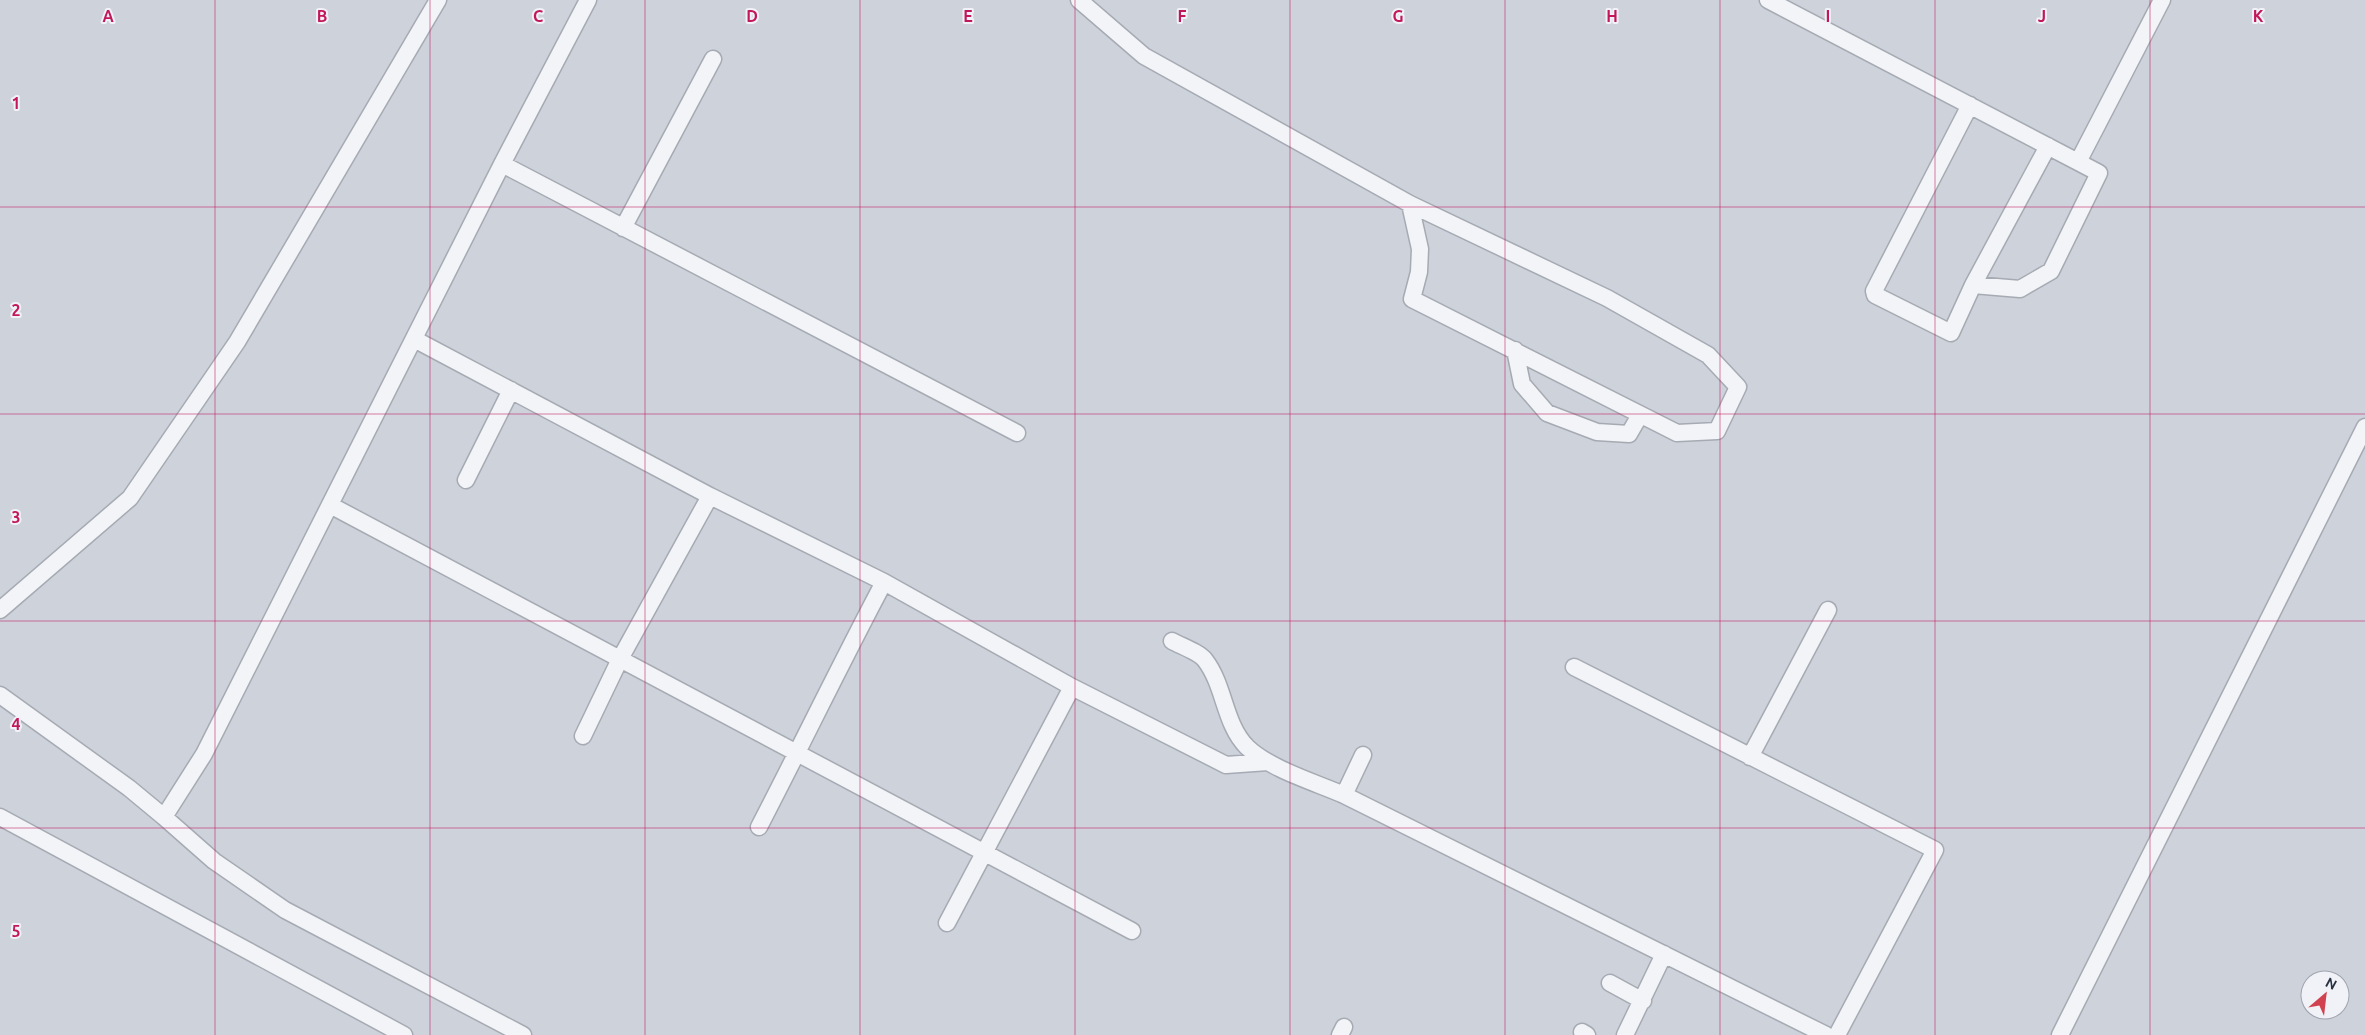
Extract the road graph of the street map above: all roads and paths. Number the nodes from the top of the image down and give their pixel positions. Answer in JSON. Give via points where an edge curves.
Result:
{"nodes":[{"id":1,"x":438,"y":0,"type":"edge"},
{"id":2,"x":588,"y":0,"type":"edge"},
{"id":3,"x":1079,"y":0,"type":"edge"},
{"id":4,"x":1768,"y":0,"type":"edge"},
{"id":5,"x":2162,"y":0,"type":"edge"},
{"id":6,"x":713,"y":59,"type":"dead end"},
{"id":7,"x":1970,"y":105,"type":"junction"},
{"id":8,"x":2048,"y":146,"type":"junction"},
{"id":9,"x":2078,"y":162,"type":"junction"},
{"id":10,"x":502,"y":164,"type":"junction"},
{"id":11,"x":1410,"y":204,"type":"junction"},
{"id":12,"x":623,"y":228,"type":"junction"},
{"id":13,"x":1973,"y":285,"type":"junction"},
{"id":14,"x":414,"y":339,"type":"junction"},
{"id":15,"x":1515,"y":350,"type":"junction"},
{"id":16,"x":511,"y":390,"type":"junction"},
{"id":17,"x":1640,"y":415,"type":"junction"},
{"id":18,"x":2365,"y":427,"type":"edge"},
{"id":19,"x":1017,"y":433,"type":"dead end"},
{"id":20,"x":466,"y":480,"type":"dead end"},
{"id":21,"x":710,"y":496,"type":"junction"},
{"id":22,"x":330,"y":505,"type":"junction"},
{"id":23,"x":884,"y":582,"type":"junction"},
{"id":24,"x":0,"y":610,"type":"edge"},
{"id":25,"x":1828,"y":610,"type":"dead end"},
{"id":26,"x":1172,"y":641,"type":"dead end"},
{"id":27,"x":620,"y":660,"type":"junction"},
{"id":28,"x":1574,"y":667,"type":"dead end"},
{"id":29,"x":1072,"y":687,"type":"junction"},
{"id":30,"x":0,"y":695,"type":"edge"},
{"id":31,"x":583,"y":736,"type":"dead end"},
{"id":32,"x":798,"y":753,"type":"junction"},
{"id":33,"x":1363,"y":755,"type":"dead end"},
{"id":34,"x":1750,"y":757,"type":"junction"},
{"id":35,"x":1268,"y":762,"type":"junction"},
{"id":36,"x":1344,"y":794,"type":"junction"},
{"id":37,"x":164,"y":816,"type":"junction"},
{"id":38,"x":0,"y":817,"type":"edge"},
{"id":39,"x":759,"y":827,"type":"dead end"},
{"id":40,"x":984,"y":852,"type":"junction"},
{"id":41,"x":947,"y":923,"type":"dead end"},
{"id":42,"x":1132,"y":931,"type":"dead end"},
{"id":43,"x":1664,"y":954,"type":"junction"},
{"id":44,"x":1610,"y":983,"type":"dead end"},
{"id":45,"x":1643,"y":1001,"type":"junction"},
{"id":46,"x":404,"y":1035,"type":"edge"},
{"id":47,"x":523,"y":1035,"type":"edge"},
{"id":48,"x":1625,"y":1035,"type":"edge"},
{"id":49,"x":1826,"y":1035,"type":"edge"},
{"id":50,"x":1837,"y":1035,"type":"edge"},
{"id":51,"x":2060,"y":1035,"type":"edge"}],
"edges":[{"from":1,"to":24,"type":"lane","via":[[237,342],[130,498]]},
{"from":2,"to":10,"type":"lane"},
{"from":3,"to":11,"type":"lane","via":[[1144,56]]},
{"from":4,"to":7,"type":"lane"},
{"from":5,"to":9,"type":"lane"},
{"from":6,"to":12,"type":"lane"},
{"from":7,"to":8,"type":"lane"},
{"from":7,"to":13,"type":"lane","via":[[1874,292],[1951,333]]},
{"from":8,"to":9,"type":"lane"},
{"from":8,"to":13,"type":"lane"},
{"from":9,"to":13,"type":"lane","via":[[2099,173],[2050,271],[2020,288]]},
{"from":10,"to":12,"type":"lane"},
{"from":10,"to":14,"type":"lane"},
{"from":11,"to":15,"type":"lane","via":[[1420,249],[1412,299]]},
{"from":11,"to":17,"type":"lane","via":[[1632,312],[1708,355],[1738,386],[1716,430],[1677,433]]},
{"from":12,"to":19,"type":"lane"},
{"from":14,"to":16,"type":"lane"},
{"from":14,"to":22,"type":"lane"},
{"from":15,"to":17,"type":"lane"},
{"from":15,"to":17,"type":"lane","via":[[1522,384],[1547,412],[1597,432],[1629,434]]},
{"from":16,"to":20,"type":"lane"},
{"from":16,"to":21,"type":"lane"},
{"from":18,"to":51,"type":"lane"},
{"from":21,"to":23,"type":"lane"},
{"from":21,"to":27,"type":"lane"},
{"from":22,"to":27,"type":"lane"},
{"from":22,"to":37,"type":"lane","via":[[204,754]]},
{"from":23,"to":29,"type":"lane"},
{"from":23,"to":32,"type":"lane"},
{"from":25,"to":34,"type":"lane"},
{"from":26,"to":35,"type":"lane","via":[[1204,658],[1237,735]]},
{"from":27,"to":31,"type":"lane"},
{"from":27,"to":32,"type":"lane"},
{"from":28,"to":34,"type":"lane"},
{"from":29,"to":35,"type":"lane","via":[[1226,765]]},
{"from":29,"to":40,"type":"lane"},
{"from":30,"to":37,"type":"lane"},
{"from":32,"to":39,"type":"lane"},
{"from":32,"to":40,"type":"lane"},
{"from":33,"to":36,"type":"lane"},
{"from":34,"to":50,"type":"lane","via":[[1935,850]]},
{"from":35,"to":36,"type":"lane"},
{"from":36,"to":43,"type":"lane"},
{"from":37,"to":47,"type":"lane","via":[[214,861],[285,910]]},
{"from":38,"to":46,"type":"lane"},
{"from":40,"to":41,"type":"lane"},
{"from":40,"to":42,"type":"lane"},
{"from":43,"to":45,"type":"lane"},
{"from":43,"to":49,"type":"lane"},
{"from":44,"to":45,"type":"lane"},
{"from":45,"to":48,"type":"lane"}]}
